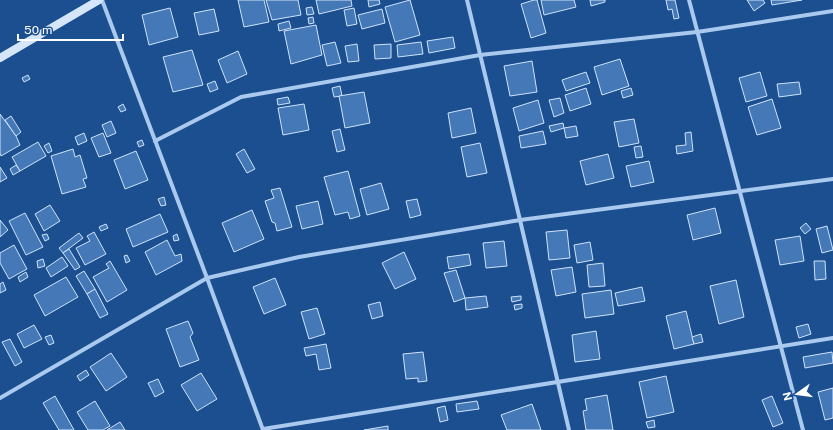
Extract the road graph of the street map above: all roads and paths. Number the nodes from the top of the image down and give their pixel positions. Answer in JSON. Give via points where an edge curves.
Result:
{"nodes":[{"id":1,"x":101,"y":0,"type":"edge"},
{"id":2,"x":468,"y":0,"type":"edge"},
{"id":3,"x":689,"y":0,"type":"edge"},
{"id":4,"x":833,"y":11,"type":"edge"},
{"id":5,"x":697,"y":32,"type":"junction"},
{"id":6,"x":480,"y":55,"type":"junction"},
{"id":7,"x":0,"y":58,"type":"edge"},
{"id":8,"x":155,"y":141,"type":"junction"},
{"id":9,"x":833,"y":179,"type":"edge"},
{"id":10,"x":740,"y":191,"type":"junction"},
{"id":11,"x":520,"y":220,"type":"junction"},
{"id":12,"x":207,"y":278,"type":"junction"},
{"id":13,"x":833,"y":338,"type":"edge"},
{"id":14,"x":781,"y":346,"type":"junction"},
{"id":15,"x":557,"y":382,"type":"junction"},
{"id":16,"x":0,"y":398,"type":"edge"},
{"id":17,"x":263,"y":429,"type":"edge"},
{"id":18,"x":569,"y":430,"type":"edge"},
{"id":19,"x":803,"y":430,"type":"edge"}],
"edges":[{"from":1,"to":7,"type":"street"},
{"from":1,"to":8,"type":"street"},
{"from":2,"to":6,"type":"street"},
{"from":3,"to":5,"type":"street"},
{"from":4,"to":5,"type":"street"},
{"from":5,"to":6,"type":"street"},
{"from":5,"to":10,"type":"street"},
{"from":6,"to":8,"type":"street","via":[[241,97]]},
{"from":6,"to":11,"type":"street"},
{"from":8,"to":12,"type":"street"},
{"from":9,"to":10,"type":"street"},
{"from":10,"to":11,"type":"street"},
{"from":10,"to":14,"type":"street"},
{"from":11,"to":12,"type":"street","via":[[299,257]]},
{"from":11,"to":15,"type":"street"},
{"from":12,"to":16,"type":"street"},
{"from":12,"to":17,"type":"street"},
{"from":13,"to":14,"type":"street"},
{"from":14,"to":15,"type":"street"},
{"from":14,"to":19,"type":"street"},
{"from":15,"to":17,"type":"street"},
{"from":15,"to":18,"type":"street"}]}
